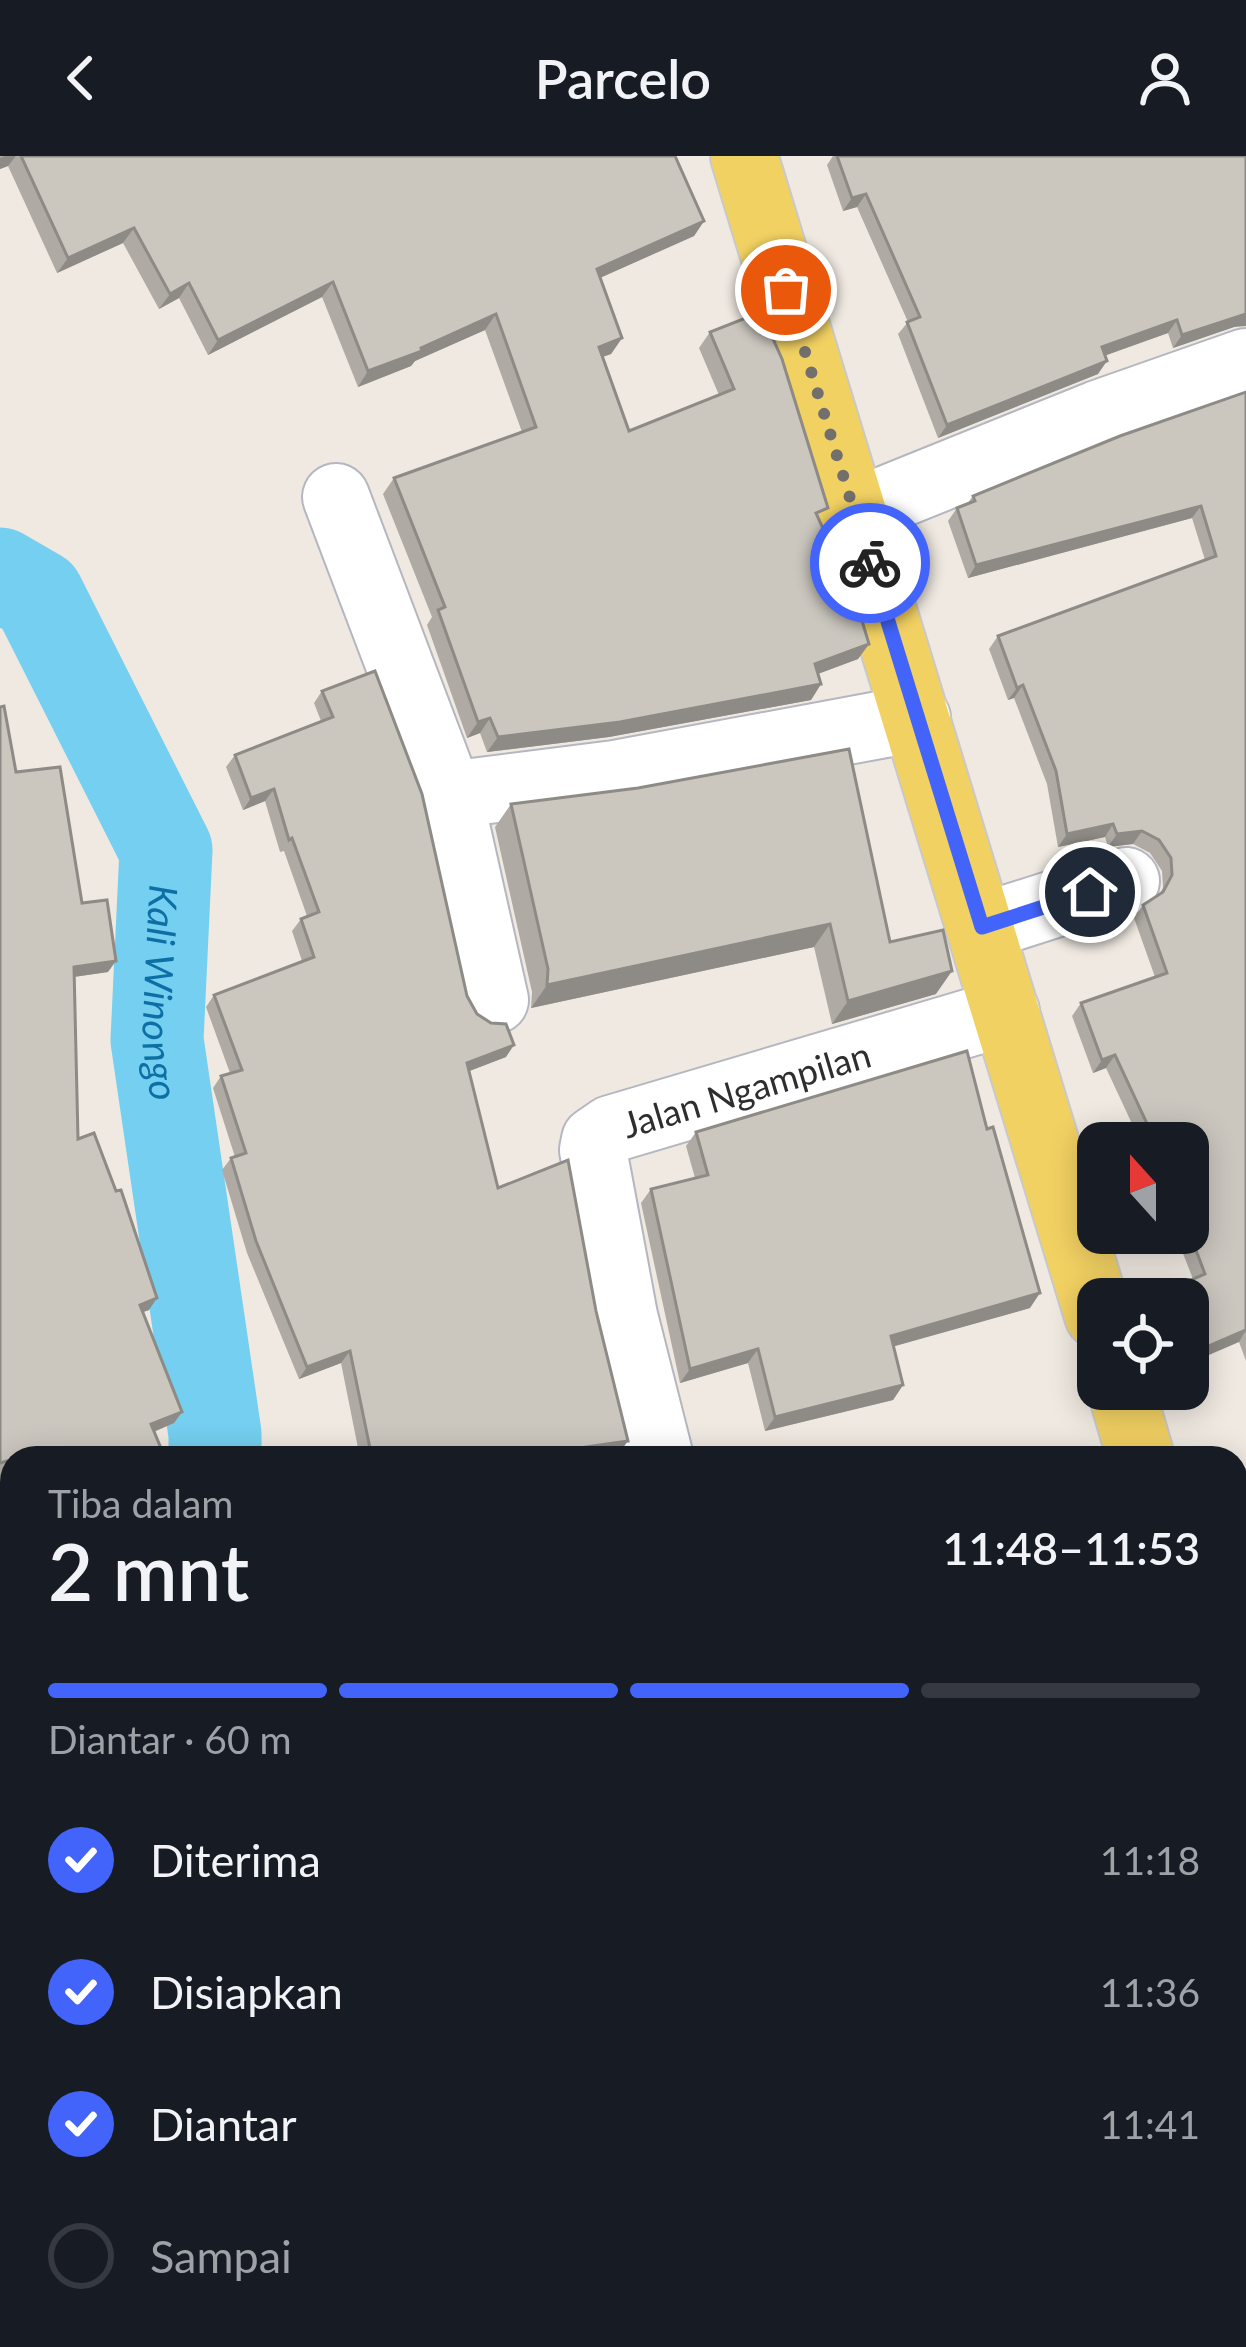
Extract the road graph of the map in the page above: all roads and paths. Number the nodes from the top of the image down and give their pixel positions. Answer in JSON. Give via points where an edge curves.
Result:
{"nodes":[{"id":1,"x":744,"y":156,"type":"edge"},
{"id":2,"x":1246,"y":362,"type":"edge"},
{"id":3,"x":336,"y":497,"type":"dead end"},
{"id":4,"x":855,"y":512,"type":"junction"},
{"id":5,"x":917,"y":718,"type":"junction"},
{"id":6,"x":449,"y":795,"type":"junction"},
{"id":7,"x":1126,"y":881,"type":"dead end"},
{"id":8,"x":982,"y":927,"type":"junction"},
{"id":9,"x":495,"y":1000,"type":"dead end"},
{"id":10,"x":1006,"y":1012,"type":"junction"},
{"id":11,"x":1087,"y":1278,"type":"edge"},
{"id":12,"x":1127,"y":1410,"type":"edge"},
{"id":13,"x":657,"y":1446,"type":"edge"},
{"id":14,"x":1138,"y":1446,"type":"edge"}],
"edges":[{"from":1,"to":4,"type":"main road"},
{"from":2,"to":4,"type":"street"},
{"from":3,"to":6,"type":"street"},
{"from":4,"to":5,"type":"main road"},
{"from":5,"to":6,"type":"street","via":[[615,774]]},
{"from":5,"to":8,"type":"main road"},
{"from":6,"to":9,"type":"street"},
{"from":7,"to":8,"type":"street"},
{"from":8,"to":10,"type":"main road"},
{"from":10,"to":11,"type":"main road"},
{"from":10,"to":13,"type":"street","name":"Jalan Ngampilan","via":[[611,1129],[596,1140],[624,1316]]},
{"from":12,"to":14,"type":"main road"}]}
